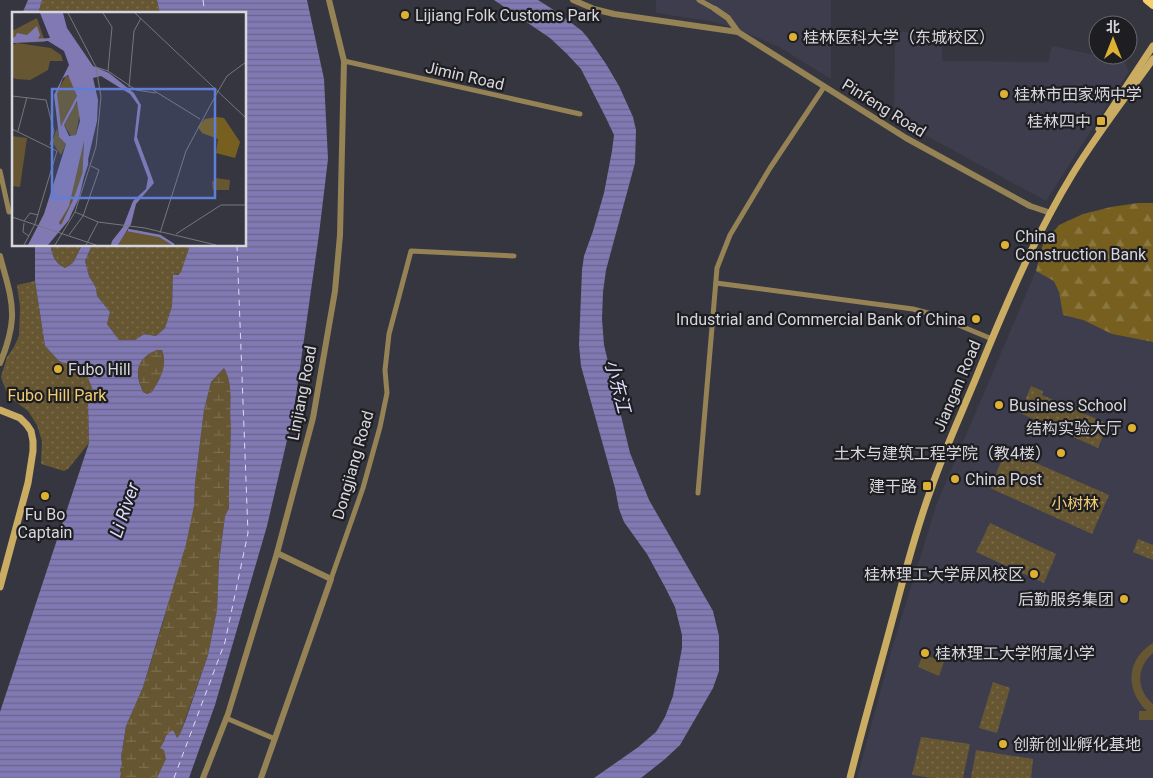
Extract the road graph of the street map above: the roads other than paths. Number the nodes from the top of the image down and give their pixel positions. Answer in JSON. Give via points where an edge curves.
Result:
{"nodes":[{"id":1,"x":329,"y":0,"type":"edge"},
{"id":2,"x":573,"y":0,"type":"edge"},
{"id":3,"x":700,"y":0,"type":"edge"},
{"id":4,"x":1147,"y":0,"type":"edge"},
{"id":5,"x":1153,"y":5,"type":"edge"},
{"id":6,"x":715,"y":9,"type":"joint"},
{"id":7,"x":738,"y":32,"type":"junction"},
{"id":8,"x":1153,"y":46,"type":"edge"},
{"id":9,"x":1153,"y":59,"type":"edge"},
{"id":10,"x":344,"y":61,"type":"junction"},
{"id":11,"x":824,"y":87,"type":"junction"},
{"id":12,"x":580,"y":114,"type":"dead end"},
{"id":13,"x":1096,"y":137,"type":"junction"},
{"id":14,"x":0,"y":171,"type":"edge"},
{"id":15,"x":10,"y":212,"type":"dead end"},
{"id":16,"x":1051,"y":213,"type":"junction"},
{"id":17,"x":0,"y":256,"type":"edge"},
{"id":18,"x":514,"y":256,"type":"dead end"},
{"id":19,"x":716,"y":283,"type":"junction"},
{"id":20,"x":992,"y":339,"type":"junction"},
{"id":21,"x":0,"y":364,"type":"edge"},
{"id":22,"x":0,"y":410,"type":"edge"},
{"id":23,"x":698,"y":493,"type":"dead end"},
{"id":24,"x":277,"y":553,"type":"junction"},
{"id":25,"x":331,"y":579,"type":"junction"},
{"id":26,"x":0,"y":587,"type":"edge"},
{"id":27,"x":226,"y":718,"type":"junction"},
{"id":28,"x":275,"y":739,"type":"junction"},
{"id":29,"x":203,"y":778,"type":"edge"},
{"id":30,"x":261,"y":778,"type":"edge"},
{"id":31,"x":850,"y":778,"type":"edge"}],
"edges":[{"from":1,"to":10,"type":"street","name":"Linjiang Road"},
{"from":2,"to":7,"type":"street","via":[[614,14]]},
{"from":3,"to":6,"type":"street"},
{"from":4,"to":5,"type":"main road"},
{"from":6,"to":7,"type":"street","name":"Pinfeng Road","via":[[728,18]]},
{"from":7,"to":11,"type":"street","name":"Pinfeng Road"},
{"from":8,"to":13,"type":"main road"},
{"from":9,"to":13,"type":"main road"},
{"from":10,"to":12,"type":"street","name":"Jimin Road"},
{"from":10,"to":24,"type":"street","name":"Linjiang Road","via":[[340,235],[335,291],[313,418]]},
{"from":11,"to":16,"type":"street","name":"Pinfeng Road","via":[[906,138],[1030,206]]},
{"from":11,"to":19,"type":"street","via":[[730,235],[717,268]]},
{"from":13,"to":16,"type":"main road","name":"Jiangan Road"},
{"from":14,"to":15,"type":"street"},
{"from":16,"to":20,"type":"main road","name":"Jiangan Road"},
{"from":17,"to":21,"type":"street","via":[[12,317]]},
{"from":18,"to":25,"type":"street","name":"Dongjiang Road","via":[[411,251],[389,334],[385,370],[387,393],[380,427],[363,488]]},
{"from":19,"to":20,"type":"street","via":[[914,309]]},
{"from":19,"to":23,"type":"street"},
{"from":20,"to":31,"type":"main road","name":"Jiangan Road","via":[[924,509]]},
{"from":22,"to":26,"type":"main road","via":[[27,424],[33,450],[28,483]]},
{"from":24,"to":25,"type":"street"},
{"from":24,"to":27,"type":"street","name":"Linjiang Road"},
{"from":25,"to":28,"type":"street","name":"Dongjiang Road"},
{"from":27,"to":28,"type":"street"},
{"from":27,"to":29,"type":"street","name":"Linjiang Road"},
{"from":28,"to":30,"type":"street","name":"Dongjiang Road"}]}
